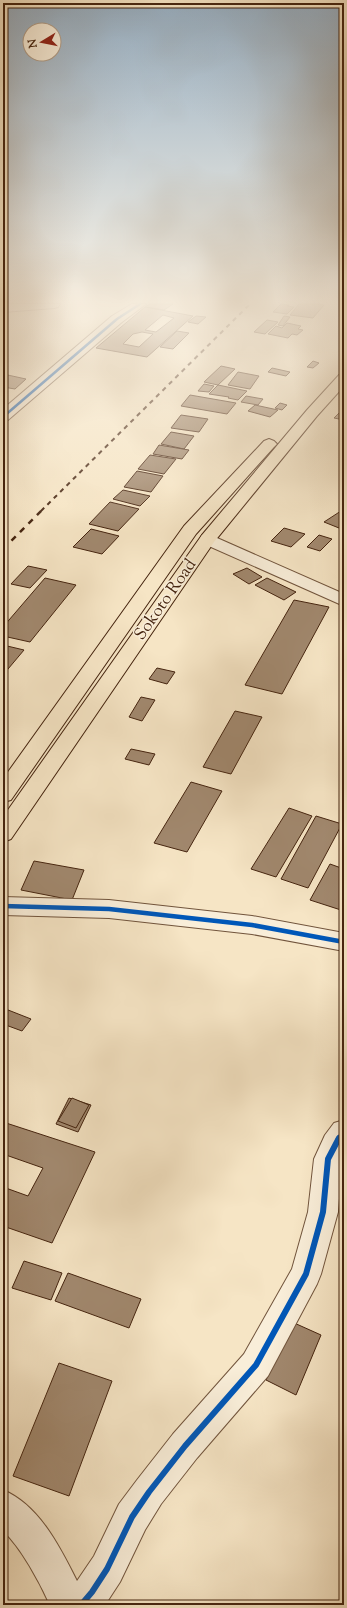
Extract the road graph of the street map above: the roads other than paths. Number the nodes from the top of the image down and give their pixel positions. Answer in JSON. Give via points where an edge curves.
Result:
{"nodes":[{"id":1,"x":48,"y":379,"type":"edge"},
{"id":2,"x":327,"y":379,"type":"edge"},
{"id":3,"x":343,"y":379,"type":"edge"},
{"id":4,"x":3,"y":417,"type":"edge"},
{"id":5,"x":208,"y":539,"type":"junction"},
{"id":6,"x":344,"y":601,"type":"edge"},
{"id":7,"x":3,"y":795,"type":"edge"},
{"id":8,"x":3,"y":834,"type":"edge"},
{"id":9,"x":3,"y":906,"type":"edge"},
{"id":10,"x":344,"y":942,"type":"edge"},
{"id":11,"x":344,"y":1132,"type":"edge"},
{"id":12,"x":3,"y":1508,"type":"edge"},
{"id":13,"x":70,"y":1605,"type":"edge"},
{"id":14,"x":81,"y":1605,"type":"edge"}],
"edges":[{"from":1,"to":4,"type":"street"},
{"from":2,"to":7,"type":"main road","name":"Sokoto Road","via":[[190,530]]},
{"from":3,"to":5,"type":"main road","name":"Sokoto Road"},
{"from":5,"to":6,"type":"street"},
{"from":5,"to":8,"type":"main road","name":"Sokoto Road"},
{"from":9,"to":10,"type":"street","via":[[116,910],[252,925]]},
{"from":11,"to":14,"type":"street","via":[[328,1159],[323,1212],[306,1274],[256,1365],[185,1446],[149,1492],[132,1516],[107,1569]]},
{"from":12,"to":13,"type":"street","via":[[23,1525],[54,1573]]}]}
